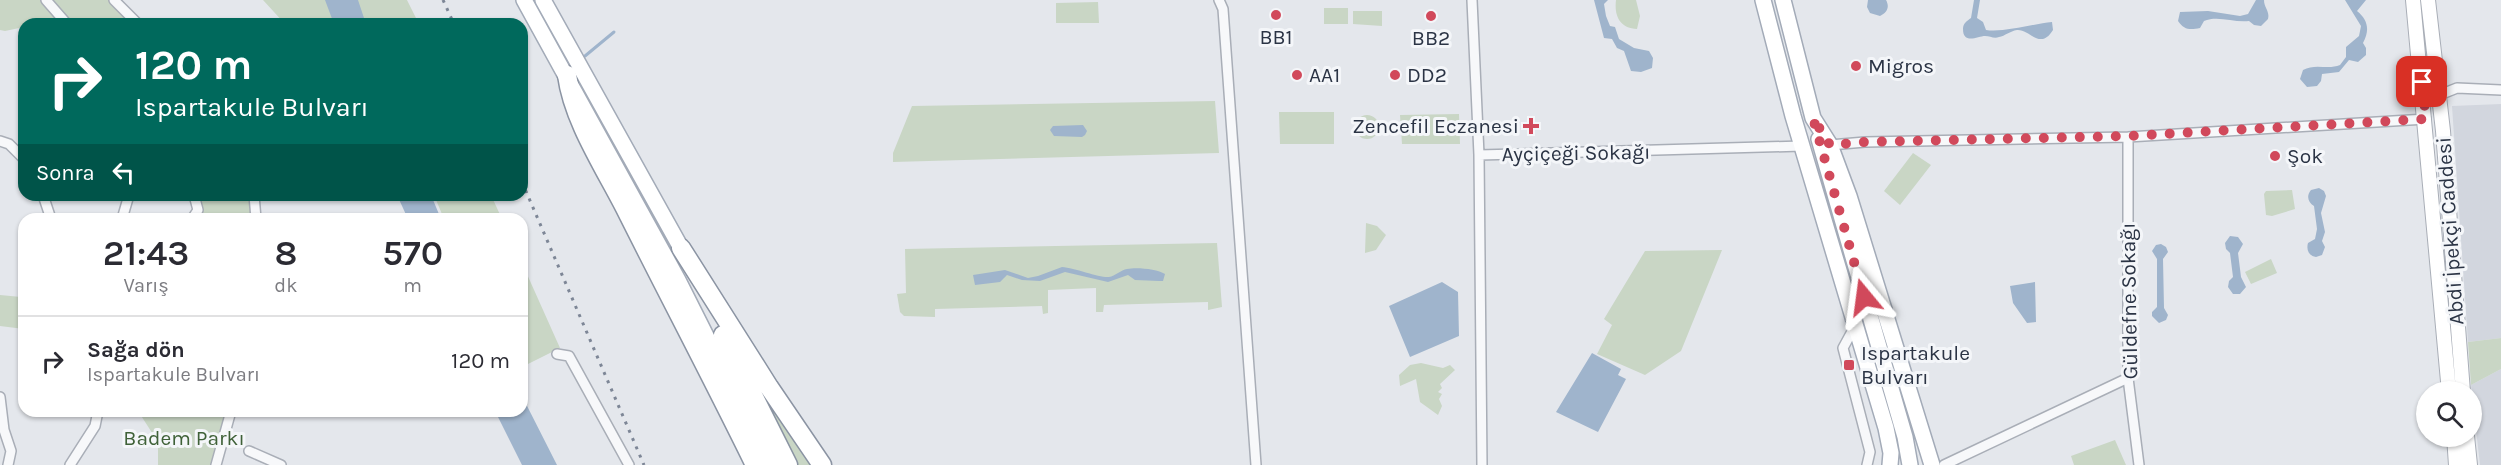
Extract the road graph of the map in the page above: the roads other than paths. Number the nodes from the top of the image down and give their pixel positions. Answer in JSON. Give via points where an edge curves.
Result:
{"nodes":[{"id":1,"x":46,"y":0,"type":"edge"},
{"id":2,"x":114,"y":0,"type":"edge"},
{"id":3,"x":524,"y":0,"type":"edge"},
{"id":4,"x":543,"y":0,"type":"edge"},
{"id":5,"x":1219,"y":0,"type":"edge"},
{"id":6,"x":1472,"y":0,"type":"edge"},
{"id":7,"x":1762,"y":0,"type":"edge"},
{"id":8,"x":1783,"y":0,"type":"edge"},
{"id":9,"x":2414,"y":0,"type":"edge"},
{"id":10,"x":2428,"y":0,"type":"edge"},
{"id":11,"x":62,"y":18,"type":"edge"},
{"id":12,"x":132,"y":18,"type":"edge"},
{"id":13,"x":567,"y":75,"type":"joint"},
{"id":14,"x":2501,"y":90,"type":"edge"},
{"id":15,"x":2437,"y":96,"type":"junction"},
{"id":16,"x":2424,"y":102,"type":"junction"},
{"id":17,"x":1813,"y":118,"type":"junction"},
{"id":18,"x":2426,"y":119,"type":"junction"},
{"id":19,"x":2128,"y":136,"type":"junction"},
{"id":20,"x":0,"y":141,"type":"edge"},
{"id":21,"x":1830,"y":145,"type":"junction"},
{"id":22,"x":1802,"y":146,"type":"junction"},
{"id":23,"x":18,"y":153,"type":"edge"},
{"id":24,"x":1479,"y":155,"type":"junction"},
{"id":25,"x":681,"y":248,"type":"junction"},
{"id":26,"x":1855,"y":326,"type":"junction"},
{"id":27,"x":557,"y":354,"type":"dead end"},
{"id":28,"x":2128,"y":378,"type":"junction"},
{"id":29,"x":2448,"y":381,"type":"edge"},
{"id":30,"x":2462,"y":381,"type":"edge"},
{"id":31,"x":0,"y":397,"type":"edge"},
{"id":32,"x":97,"y":417,"type":"edge"},
{"id":33,"x":229,"y":417,"type":"edge"},
{"id":34,"x":2455,"y":447,"type":"edge"},
{"id":35,"x":2468,"y":447,"type":"edge"},
{"id":36,"x":249,"y":451,"type":"dead end"},
{"id":37,"x":8,"y":465,"type":"edge"},
{"id":38,"x":70,"y":465,"type":"edge"},
{"id":39,"x":216,"y":465,"type":"edge"},
{"id":40,"x":281,"y":465,"type":"edge"},
{"id":41,"x":629,"y":465,"type":"edge"},
{"id":42,"x":760,"y":465,"type":"edge"},
{"id":43,"x":788,"y":465,"type":"edge"},
{"id":44,"x":822,"y":465,"type":"edge"},
{"id":45,"x":1256,"y":465,"type":"edge"},
{"id":46,"x":1482,"y":465,"type":"edge"},
{"id":47,"x":1867,"y":465,"type":"edge"},
{"id":48,"x":1890,"y":465,"type":"edge"},
{"id":49,"x":1910,"y":465,"type":"edge"},
{"id":50,"x":1932,"y":465,"type":"edge"},
{"id":51,"x":1944,"y":465,"type":"edge"},
{"id":52,"x":2139,"y":465,"type":"edge"},
{"id":53,"x":2457,"y":465,"type":"edge"},
{"id":54,"x":2470,"y":465,"type":"edge"}],
"edges":[{"from":1,"to":11,"type":"street"},
{"from":2,"to":12,"type":"street"},
{"from":3,"to":13,"type":"main road"},
{"from":4,"to":25,"type":"main road"},
{"from":5,"to":45,"type":"street"},
{"from":6,"to":24,"type":"street"},
{"from":7,"to":22,"type":"main road"},
{"from":8,"to":17,"type":"main road"},
{"from":9,"to":16,"type":"street","name":"Abdi İpekçi Caddesi"},
{"from":10,"to":15,"type":"street","name":"Abdi İpekçi Caddesi"},
{"from":13,"to":42,"type":"highway","via":[[574,105],[606,172]]},
{"from":14,"to":15,"type":"street","via":[[2457,88]]},
{"from":15,"to":16,"type":"street"},
{"from":15,"to":30,"type":"street","name":"Abdi İpekçi Caddesi"},
{"from":16,"to":18,"type":"street","name":"Abdi İpekçi Caddesi"},
{"from":17,"to":21,"type":"main road"},
{"from":17,"to":49,"type":"main road"},
{"from":18,"to":19,"type":"street"},
{"from":18,"to":29,"type":"street","name":"Abdi İpekçi Caddesi"},
{"from":19,"to":21,"type":"street"},
{"from":19,"to":28,"type":"street","name":"Güldefne Sokağı"},
{"from":20,"to":23,"type":"street"},
{"from":21,"to":50,"type":"main road"},
{"from":22,"to":24,"type":"street","name":"Ayçiçeği Sokağı"},
{"from":22,"to":26,"type":"main road"},
{"from":24,"to":46,"type":"street","name":"Ayçiçeği Sokağı"},
{"from":25,"to":43,"type":"highway","via":[[687,269]]},
{"from":25,"to":44,"type":"highway"},
{"from":26,"to":47,"type":"street","via":[[1843,348],[1870,452]]},
{"from":26,"to":48,"type":"main road","via":[[1886,428]]},
{"from":27,"to":41,"type":"street","via":[[569,356]]},
{"from":28,"to":51,"type":"street"},
{"from":28,"to":52,"type":"street","name":"Güldefne Sokağı"},
{"from":31,"to":37,"type":"street","via":[[11,451]]},
{"from":32,"to":38,"type":"street"},
{"from":33,"to":39,"type":"street"},
{"from":34,"to":53,"type":"street"},
{"from":35,"to":54,"type":"street"},
{"from":36,"to":40,"type":"street"}]}
